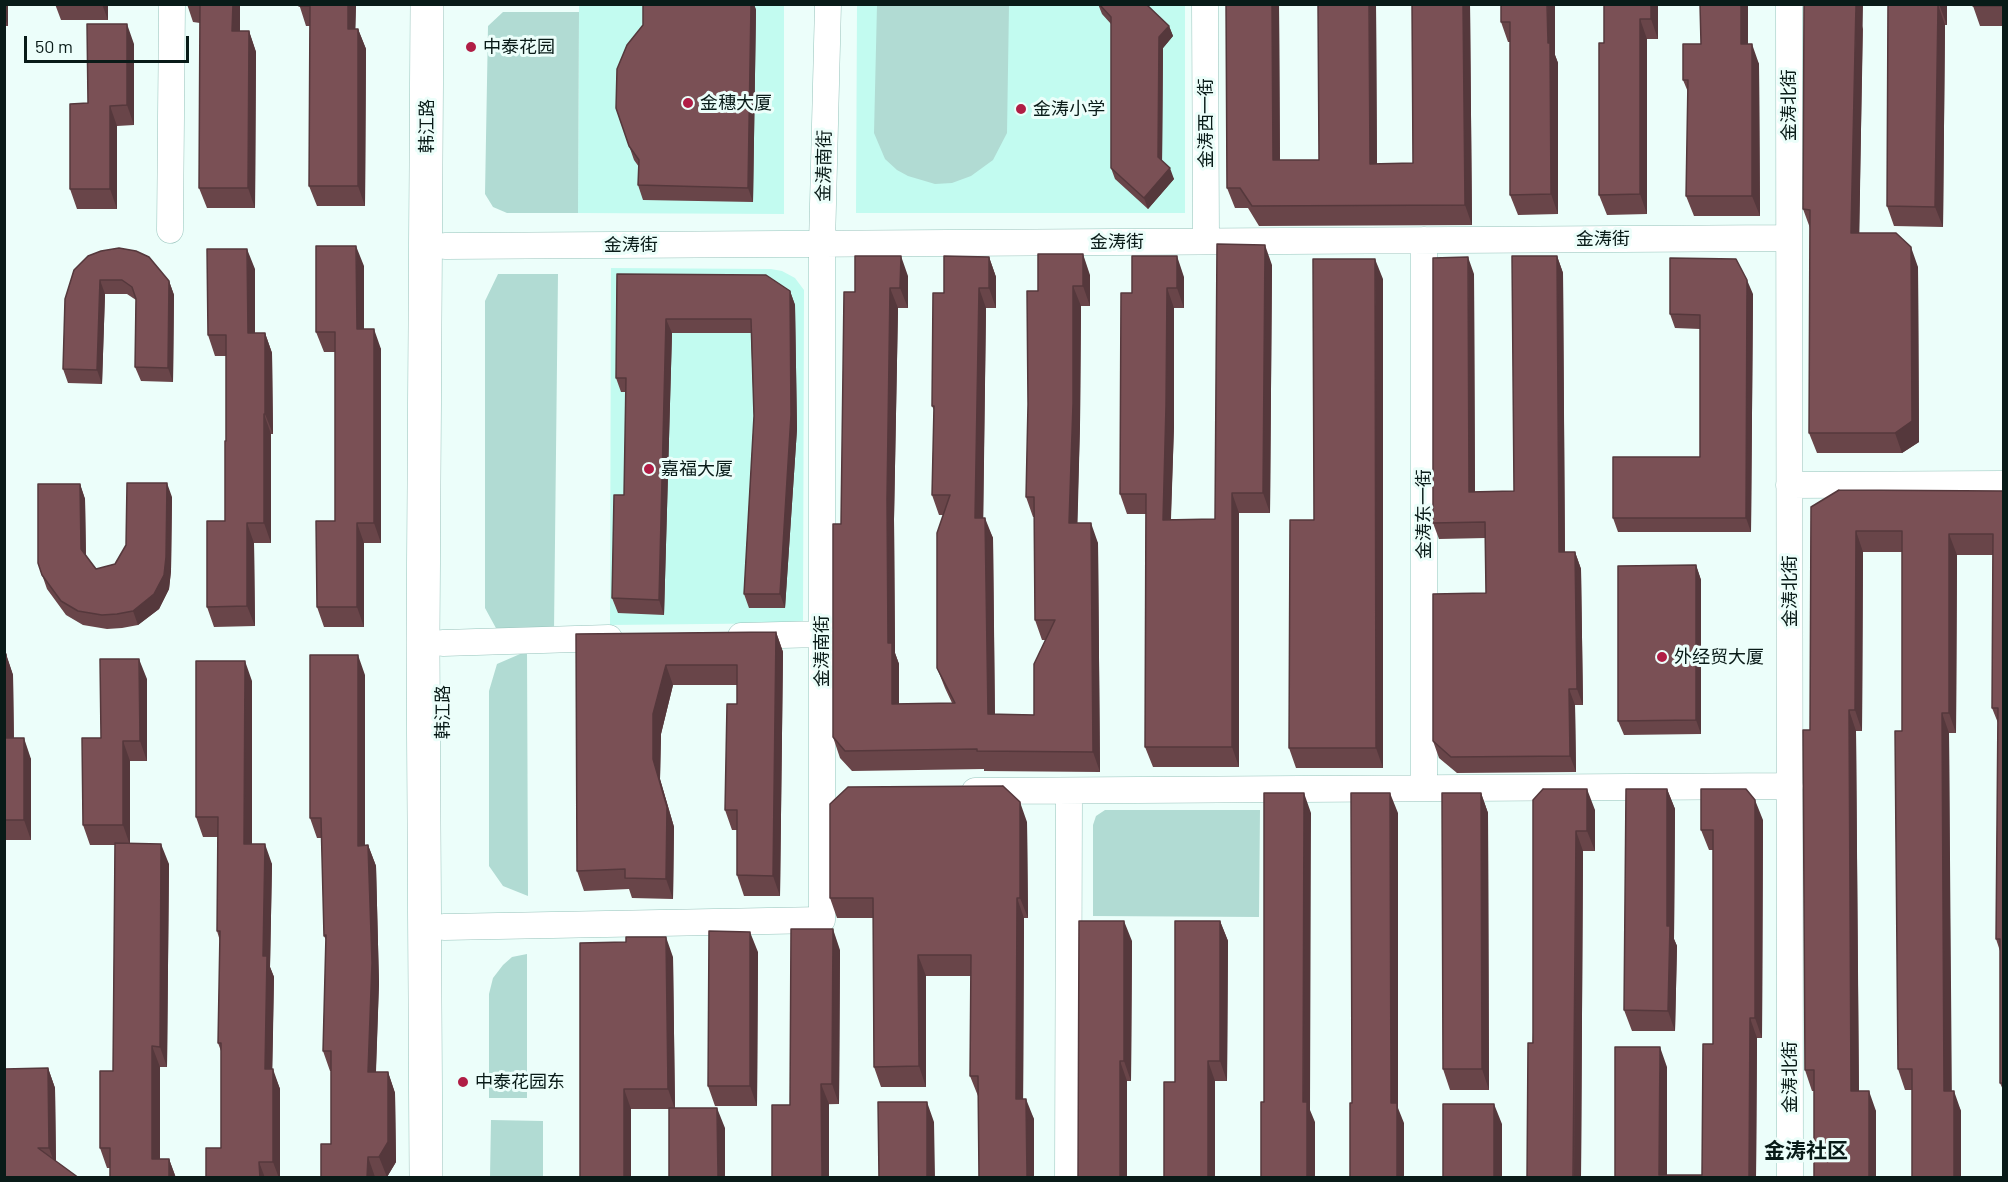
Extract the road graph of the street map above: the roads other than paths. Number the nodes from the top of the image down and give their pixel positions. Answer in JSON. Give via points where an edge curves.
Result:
{"nodes":[{"id":1,"x":172,"y":4,"type":"edge"},
{"id":2,"x":427,"y":4,"type":"edge"},
{"id":3,"x":446,"y":4,"type":"edge"},
{"id":4,"x":828,"y":4,"type":"edge"},
{"id":5,"x":1205,"y":4,"type":"edge"},
{"id":6,"x":1789,"y":4,"type":"edge"},
{"id":7,"x":170,"y":230,"type":"dead end"},
{"id":8,"x":1789,"y":238,"type":"junction"},
{"id":9,"x":1424,"y":240,"type":"junction"},
{"id":10,"x":1206,"y":242,"type":"junction"},
{"id":11,"x":822,"y":244,"type":"junction"},
{"id":12,"x":435,"y":246,"type":"junction"},
{"id":13,"x":2004,"y":484,"type":"edge"},
{"id":14,"x":1790,"y":485,"type":"junction"},
{"id":15,"x":822,"y":634,"type":"junction"},
{"id":16,"x":715,"y":636,"type":"edge"},
{"id":17,"x":632,"y":638,"type":"edge"},
{"id":18,"x":443,"y":643,"type":"junction"},
{"id":19,"x":1790,"y":786,"type":"junction"},
{"id":20,"x":1424,"y":788,"type":"junction"},
{"id":21,"x":1069,"y":791,"type":"junction"},
{"id":22,"x":952,"y":792,"type":"edge"},
{"id":23,"x":444,"y":927,"type":"junction"},
{"id":24,"x":426,"y":1178,"type":"edge"},
{"id":25,"x":445,"y":1178,"type":"edge"},
{"id":26,"x":1068,"y":1178,"type":"edge"},
{"id":27,"x":1790,"y":1178,"type":"edge"}],
"edges":[{"from":1,"to":7,"type":"street"},
{"from":2,"to":12,"type":"street","name":"韩江路"},
{"from":3,"to":12,"type":"street","name":"韩江路"},
{"from":4,"to":11,"type":"street","name":"金涛南街"},
{"from":5,"to":10,"type":"street","name":"金涛西一街"},
{"from":6,"to":8,"type":"street","name":"金涛北街"},
{"from":8,"to":9,"type":"street","name":"金涛街"},
{"from":8,"to":14,"type":"street","name":"金涛北街"},
{"from":9,"to":10,"type":"street","name":"金涛街"},
{"from":9,"to":20,"type":"street","name":"金涛东一街"},
{"from":10,"to":11,"type":"street","name":"金涛街"},
{"from":11,"to":12,"type":"street","name":"金涛街"},
{"from":11,"to":15,"type":"street","name":"金涛南街"},
{"from":12,"to":18,"type":"street","name":"韩江路"},
{"from":12,"to":24,"type":"street","name":"韩江路","via":[[423,643]]},
{"from":13,"to":14,"type":"street"},
{"from":14,"to":19,"type":"street","name":"金涛北街"},
{"from":15,"to":16,"type":"street"},
{"from":15,"to":23,"type":"street","name":"金涛南街","via":[[834,792],[822,920]]},
{"from":17,"to":18,"type":"street"},
{"from":18,"to":23,"type":"street","name":"韩江路"},
{"from":19,"to":20,"type":"street"},
{"from":19,"to":27,"type":"street","name":"金涛北街"},
{"from":20,"to":21,"type":"street"},
{"from":21,"to":22,"type":"street"},
{"from":21,"to":26,"type":"street"},
{"from":23,"to":25,"type":"street","name":"韩江路"}]}
